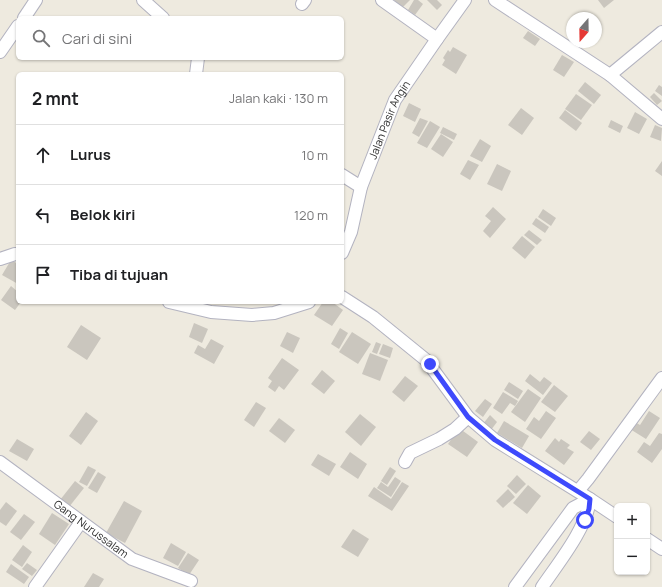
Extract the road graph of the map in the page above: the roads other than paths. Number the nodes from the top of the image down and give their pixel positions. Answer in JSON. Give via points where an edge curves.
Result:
{"nodes":[{"id":1,"x":36,"y":0,"type":"edge"},
{"id":2,"x":143,"y":0,"type":"edge"},
{"id":3,"x":382,"y":0,"type":"edge"},
{"id":4,"x":465,"y":0,"type":"edge"},
{"id":5,"x":495,"y":0,"type":"edge"},
{"id":6,"x":25,"y":16,"type":"edge"},
{"id":7,"x":161,"y":16,"type":"edge"},
{"id":8,"x":16,"y":29,"type":"edge"},
{"id":9,"x":662,"y":32,"type":"edge"},
{"id":10,"x":436,"y":39,"type":"junction"},
{"id":11,"x":0,"y":52,"type":"edge"},
{"id":12,"x":198,"y":60,"type":"edge"},
{"id":13,"x":196,"y":72,"type":"edge"},
{"id":14,"x":610,"y":74,"type":"junction"},
{"id":15,"x":662,"y":119,"type":"edge"},
{"id":16,"x":344,"y":176,"type":"edge"},
{"id":17,"x":361,"y":187,"type":"junction"},
{"id":18,"x":344,"y":248,"type":"edge"},
{"id":19,"x":16,"y":254,"type":"edge"},
{"id":20,"x":0,"y":259,"type":"edge"},
{"id":21,"x":344,"y":298,"type":"edge"},
{"id":22,"x":177,"y":304,"type":"edge"},
{"id":23,"x":302,"y":304,"type":"edge"},
{"id":24,"x":660,"y":385,"type":"edge"},
{"id":25,"x":468,"y":417,"type":"junction"},
{"id":26,"x":0,"y":462,"type":"edge"},
{"id":27,"x":405,"y":462,"type":"dead end"},
{"id":28,"x":578,"y":491,"type":"junction"},
{"id":29,"x":590,"y":499,"type":"junction"},
{"id":30,"x":614,"y":515,"type":"edge"},
{"id":31,"x":81,"y":522,"type":"junction"},
{"id":32,"x":650,"y":541,"type":"edge"},
{"id":33,"x":662,"y":549,"type":"edge"},
{"id":34,"x":191,"y":581,"type":"dead end"},
{"id":35,"x":35,"y":587,"type":"edge"},
{"id":36,"x":515,"y":587,"type":"edge"},
{"id":37,"x":542,"y":587,"type":"edge"}],
"edges":[{"from":1,"to":6,"type":"street"},
{"from":2,"to":7,"type":"street"},
{"from":3,"to":10,"type":"street"},
{"from":4,"to":10,"type":"street","name":"Jalan Pasir Angin"},
{"from":5,"to":14,"type":"street"},
{"from":8,"to":11,"type":"street"},
{"from":9,"to":14,"type":"street"},
{"from":10,"to":17,"type":"street","name":"Jalan Pasir Angin","via":[[395,100]]},
{"from":12,"to":13,"type":"street"},
{"from":14,"to":15,"type":"street"},
{"from":16,"to":17,"type":"street"},
{"from":17,"to":18,"type":"street","name":"Jalan Pasir Angin","via":[[351,232]]},
{"from":19,"to":20,"type":"street"},
{"from":21,"to":25,"type":"street","via":[[373,317],[426,360]]},
{"from":22,"to":23,"type":"street","via":[[211,312],[252,315]]},
{"from":24,"to":28,"type":"street"},
{"from":25,"to":27,"type":"street","via":[[439,439],[410,453]]},
{"from":25,"to":28,"type":"street","via":[[495,440]]},
{"from":26,"to":31,"type":"street","name":"Gang Nurussalam"},
{"from":28,"to":29,"type":"street"},
{"from":29,"to":30,"type":"street"},
{"from":29,"to":36,"type":"street","via":[[573,508]]},
{"from":29,"to":37,"type":"street","via":[[589,509],[579,531]]},
{"from":31,"to":34,"type":"street","name":"Gang Nurussalam","via":[[132,559]]},
{"from":31,"to":35,"type":"street"},
{"from":32,"to":33,"type":"street"}]}
